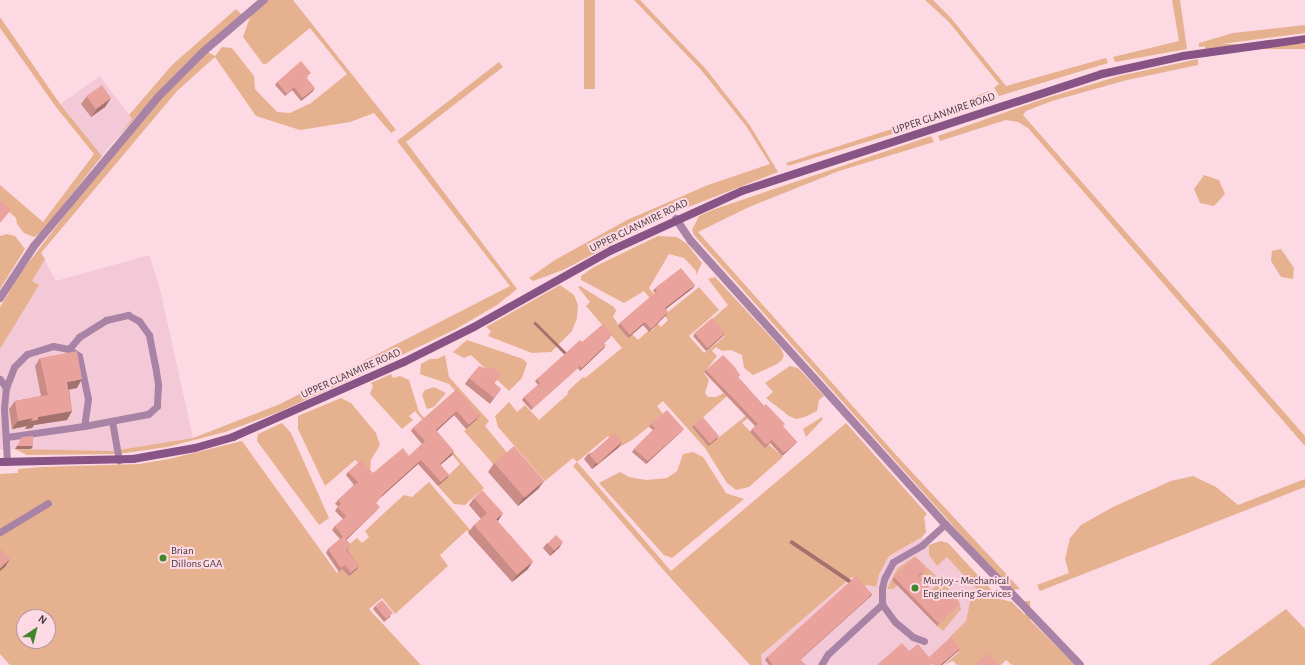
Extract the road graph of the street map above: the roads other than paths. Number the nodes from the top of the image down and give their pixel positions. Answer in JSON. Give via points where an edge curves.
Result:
{"nodes":[{"id":1,"x":264,"y":0,"type":"edge"},
{"id":2,"x":1305,"y":39,"type":"edge"},
{"id":3,"x":676,"y":219,"type":"junction"},
{"id":4,"x":0,"y":298,"type":"edge"},
{"id":5,"x":69,"y":349,"type":"junction"},
{"id":6,"x":0,"y":379,"type":"edge"},
{"id":7,"x":6,"y":388,"type":"junction"},
{"id":8,"x":112,"y":421,"type":"junction"},
{"id":9,"x":84,"y":426,"type":"junction"},
{"id":10,"x":7,"y":437,"type":"junction"},
{"id":11,"x":119,"y":460,"type":"junction"},
{"id":12,"x":4,"y":462,"type":"edge"},
{"id":13,"x":48,"y":503,"type":"dead end"},
{"id":14,"x":945,"y":524,"type":"junction"},
{"id":15,"x":0,"y":532,"type":"edge"},
{"id":16,"x":882,"y":604,"type":"junction"},
{"id":17,"x":924,"y":641,"type":"dead end"},
{"id":18,"x":821,"y":665,"type":"edge"},
{"id":19,"x":1080,"y":665,"type":"edge"}],
"edges":[{"from":1,"to":4,"type":"street","via":[[204,51],[158,97],[34,246]]},
{"from":2,"to":3,"type":"main road","name":"UPPER GLANMIRE ROAD","via":[[1183,56],[1102,74],[742,191]]},
{"from":3,"to":11,"type":"main road","name":"UPPER GLANMIRE ROAD","via":[[612,250],[449,340],[287,415],[209,444]]},
{"from":3,"to":14,"type":"street","via":[[691,241]]},
{"from":5,"to":7,"type":"lane","via":[[53,346],[27,354],[14,367]]},
{"from":5,"to":8,"type":"lane","via":[[79,337],[106,320],[128,315],[139,320],[149,336],[158,385],[157,406],[148,414]]},
{"from":5,"to":9,"type":"lane","via":[[79,356],[83,367],[88,399]]},
{"from":6,"to":7,"type":"lane"},
{"from":7,"to":10,"type":"lane","via":[[4,408]]},
{"from":8,"to":9,"type":"lane"},
{"from":8,"to":11,"type":"lane"},
{"from":9,"to":10,"type":"lane"},
{"from":10,"to":12,"type":"lane"},
{"from":11,"to":12,"type":"main road","name":"UPPER GLANMIRE ROAD"},
{"from":13,"to":15,"type":"lane"},
{"from":14,"to":16,"type":"lane","via":[[922,545],[893,562],[884,578]]},
{"from":14,"to":19,"type":"street"},
{"from":16,"to":17,"type":"lane","via":[[895,622],[913,637]]},
{"from":16,"to":18,"type":"lane","via":[[828,654]]}]}
